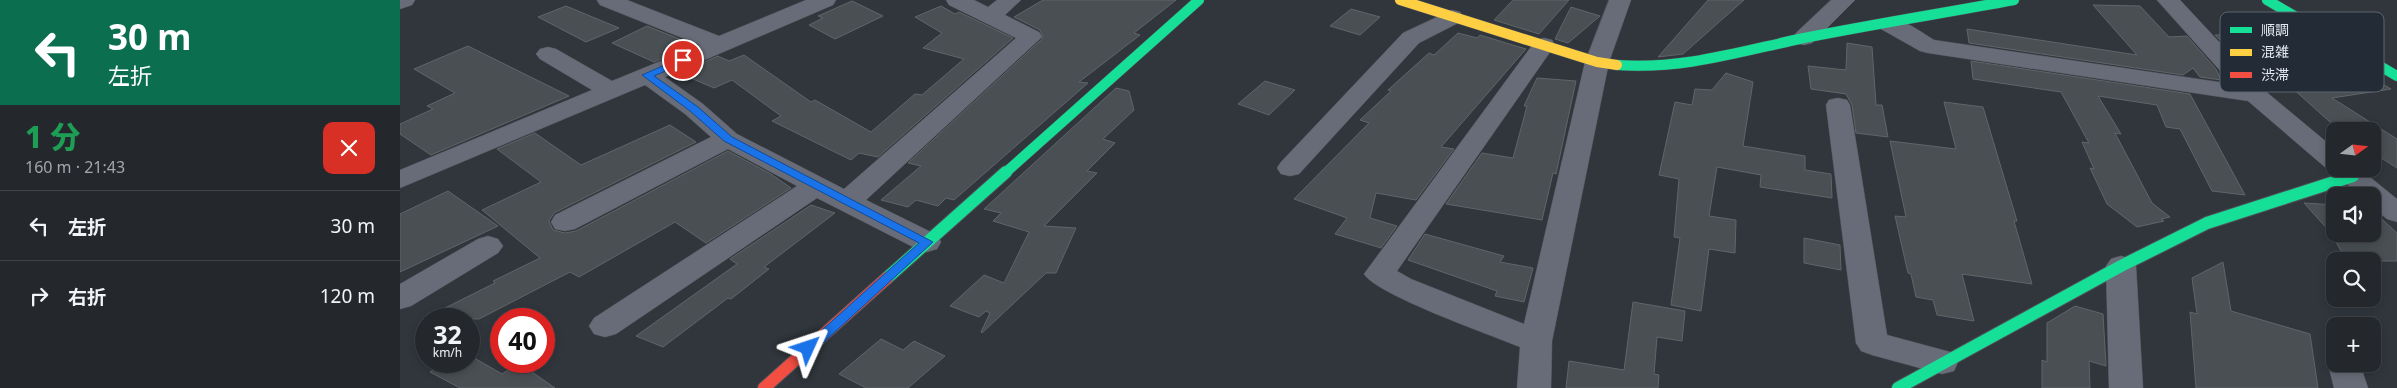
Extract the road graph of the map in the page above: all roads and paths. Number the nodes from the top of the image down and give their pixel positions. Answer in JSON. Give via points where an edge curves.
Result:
{"nodes":[{"id":1,"x":404,"y":0,"type":"edge"},
{"id":2,"x":608,"y":0,"type":"edge"},
{"id":3,"x":825,"y":0,"type":"edge"},
{"id":4,"x":957,"y":0,"type":"edge"},
{"id":5,"x":1010,"y":0,"type":"edge"},
{"id":6,"x":1199,"y":0,"type":"edge"},
{"id":7,"x":1400,"y":0,"type":"edge"},
{"id":8,"x":1620,"y":0,"type":"edge"},
{"id":9,"x":1844,"y":0,"type":"edge"},
{"id":10,"x":2014,"y":0,"type":"edge"},
{"id":11,"x":2168,"y":0,"type":"edge"},
{"id":12,"x":2267,"y":0,"type":"edge"},
{"id":13,"x":400,"y":2,"type":"edge"},
{"id":14,"x":2288,"y":12,"type":"edge"},
{"id":15,"x":990,"y":16,"type":"junction"},
{"id":16,"x":1452,"y":17,"type":"junction"},
{"id":17,"x":1889,"y":24,"type":"junction"},
{"id":18,"x":1804,"y":38,"type":"junction"},
{"id":19,"x":718,"y":44,"type":"junction"},
{"id":20,"x":1544,"y":45,"type":"junction"},
{"id":21,"x":548,"y":54,"type":"dead end"},
{"id":22,"x":2220,"y":57,"type":"edge"},
{"id":23,"x":1597,"y":62,"type":"junction"},
{"id":24,"x":2384,"y":68,"type":"edge"},
{"id":25,"x":647,"y":75,"type":"junction"},
{"id":26,"x":2397,"y":76,"type":"edge"},
{"id":27,"x":2220,"y":90,"type":"edge"},
{"id":28,"x":611,"y":91,"type":"junction"},
{"id":29,"x":2235,"y":92,"type":"edge"},
{"id":30,"x":2252,"y":92,"type":"edge"},
{"id":31,"x":2255,"y":95,"type":"junction"},
{"id":32,"x":1838,"y":105,"type":"dead end"},
{"id":33,"x":728,"y":139,"type":"junction"},
{"id":34,"x":2326,"y":154,"type":"edge"},
{"id":35,"x":1290,"y":168,"type":"dead end"},
{"id":36,"x":2326,"y":176,"type":"edge"},
{"id":37,"x":2355,"y":178,"type":"edge"},
{"id":38,"x":400,"y":180,"type":"edge"},
{"id":39,"x":816,"y":186,"type":"junction"},
{"id":40,"x":846,"y":202,"type":"junction"},
{"id":41,"x":2397,"y":213,"type":"edge"},
{"id":42,"x":565,"y":222,"type":"dead end"},
{"id":43,"x":927,"y":242,"type":"junction"},
{"id":44,"x":488,"y":246,"type":"dead end"},
{"id":45,"x":2121,"y":266,"type":"junction"},
{"id":46,"x":400,"y":298,"type":"edge"},
{"id":47,"x":606,"y":326,"type":"dead end"},
{"id":48,"x":1536,"y":341,"type":"junction"},
{"id":49,"x":1942,"y":362,"type":"junction"},
{"id":50,"x":2346,"y":372,"type":"edge"},
{"id":51,"x":764,"y":388,"type":"edge"},
{"id":52,"x":1534,"y":388,"type":"edge"},
{"id":53,"x":1898,"y":388,"type":"edge"},
{"id":54,"x":2126,"y":388,"type":"edge"},
{"id":55,"x":2351,"y":388,"type":"edge"}],
"edges":[{"from":1,"to":13,"type":"street"},
{"from":2,"to":19,"type":"street"},
{"from":3,"to":19,"type":"street"},
{"from":4,"to":15,"type":"street"},
{"from":5,"to":15,"type":"street"},
{"from":6,"to":43,"type":"street"},
{"from":7,"to":16,"type":"street"},
{"from":8,"to":23,"type":"street"},
{"from":9,"to":18,"type":"street"},
{"from":10,"to":17,"type":"street"},
{"from":11,"to":22,"type":"street"},
{"from":12,"to":14,"type":"street"},
{"from":15,"to":40,"type":"street","via":[[1031,37]]},
{"from":16,"to":20,"type":"street"},
{"from":16,"to":35,"type":"street","via":[[1411,38]]},
{"from":17,"to":18,"type":"street"},
{"from":17,"to":27,"type":"street","via":[[1928,46]]},
{"from":18,"to":23,"type":"street","via":[[1690,62],[1640,68]]},
{"from":19,"to":25,"type":"street"},
{"from":20,"to":23,"type":"street"},
{"from":20,"to":48,"type":"street","via":[[1379,274],[1400,286]]},
{"from":21,"to":28,"type":"street"},
{"from":23,"to":48,"type":"street"},
{"from":24,"to":26,"type":"street"},
{"from":25,"to":28,"type":"street"},
{"from":25,"to":33,"type":"street"},
{"from":28,"to":38,"type":"street"},
{"from":29,"to":31,"type":"street"},
{"from":30,"to":31,"type":"street"},
{"from":31,"to":34,"type":"street"},
{"from":32,"to":49,"type":"street","via":[[1872,343]]},
{"from":33,"to":39,"type":"street"},
{"from":33,"to":42,"type":"street"},
{"from":36,"to":45,"type":"street","via":[[2207,223]]},
{"from":37,"to":41,"type":"street"},
{"from":39,"to":40,"type":"street"},
{"from":39,"to":47,"type":"street"},
{"from":40,"to":43,"type":"street"},
{"from":43,"to":51,"type":"street"},
{"from":44,"to":46,"type":"street"},
{"from":45,"to":49,"type":"street"},
{"from":45,"to":54,"type":"street"},
{"from":48,"to":52,"type":"street"},
{"from":49,"to":53,"type":"street"},
{"from":50,"to":55,"type":"street"}]}
